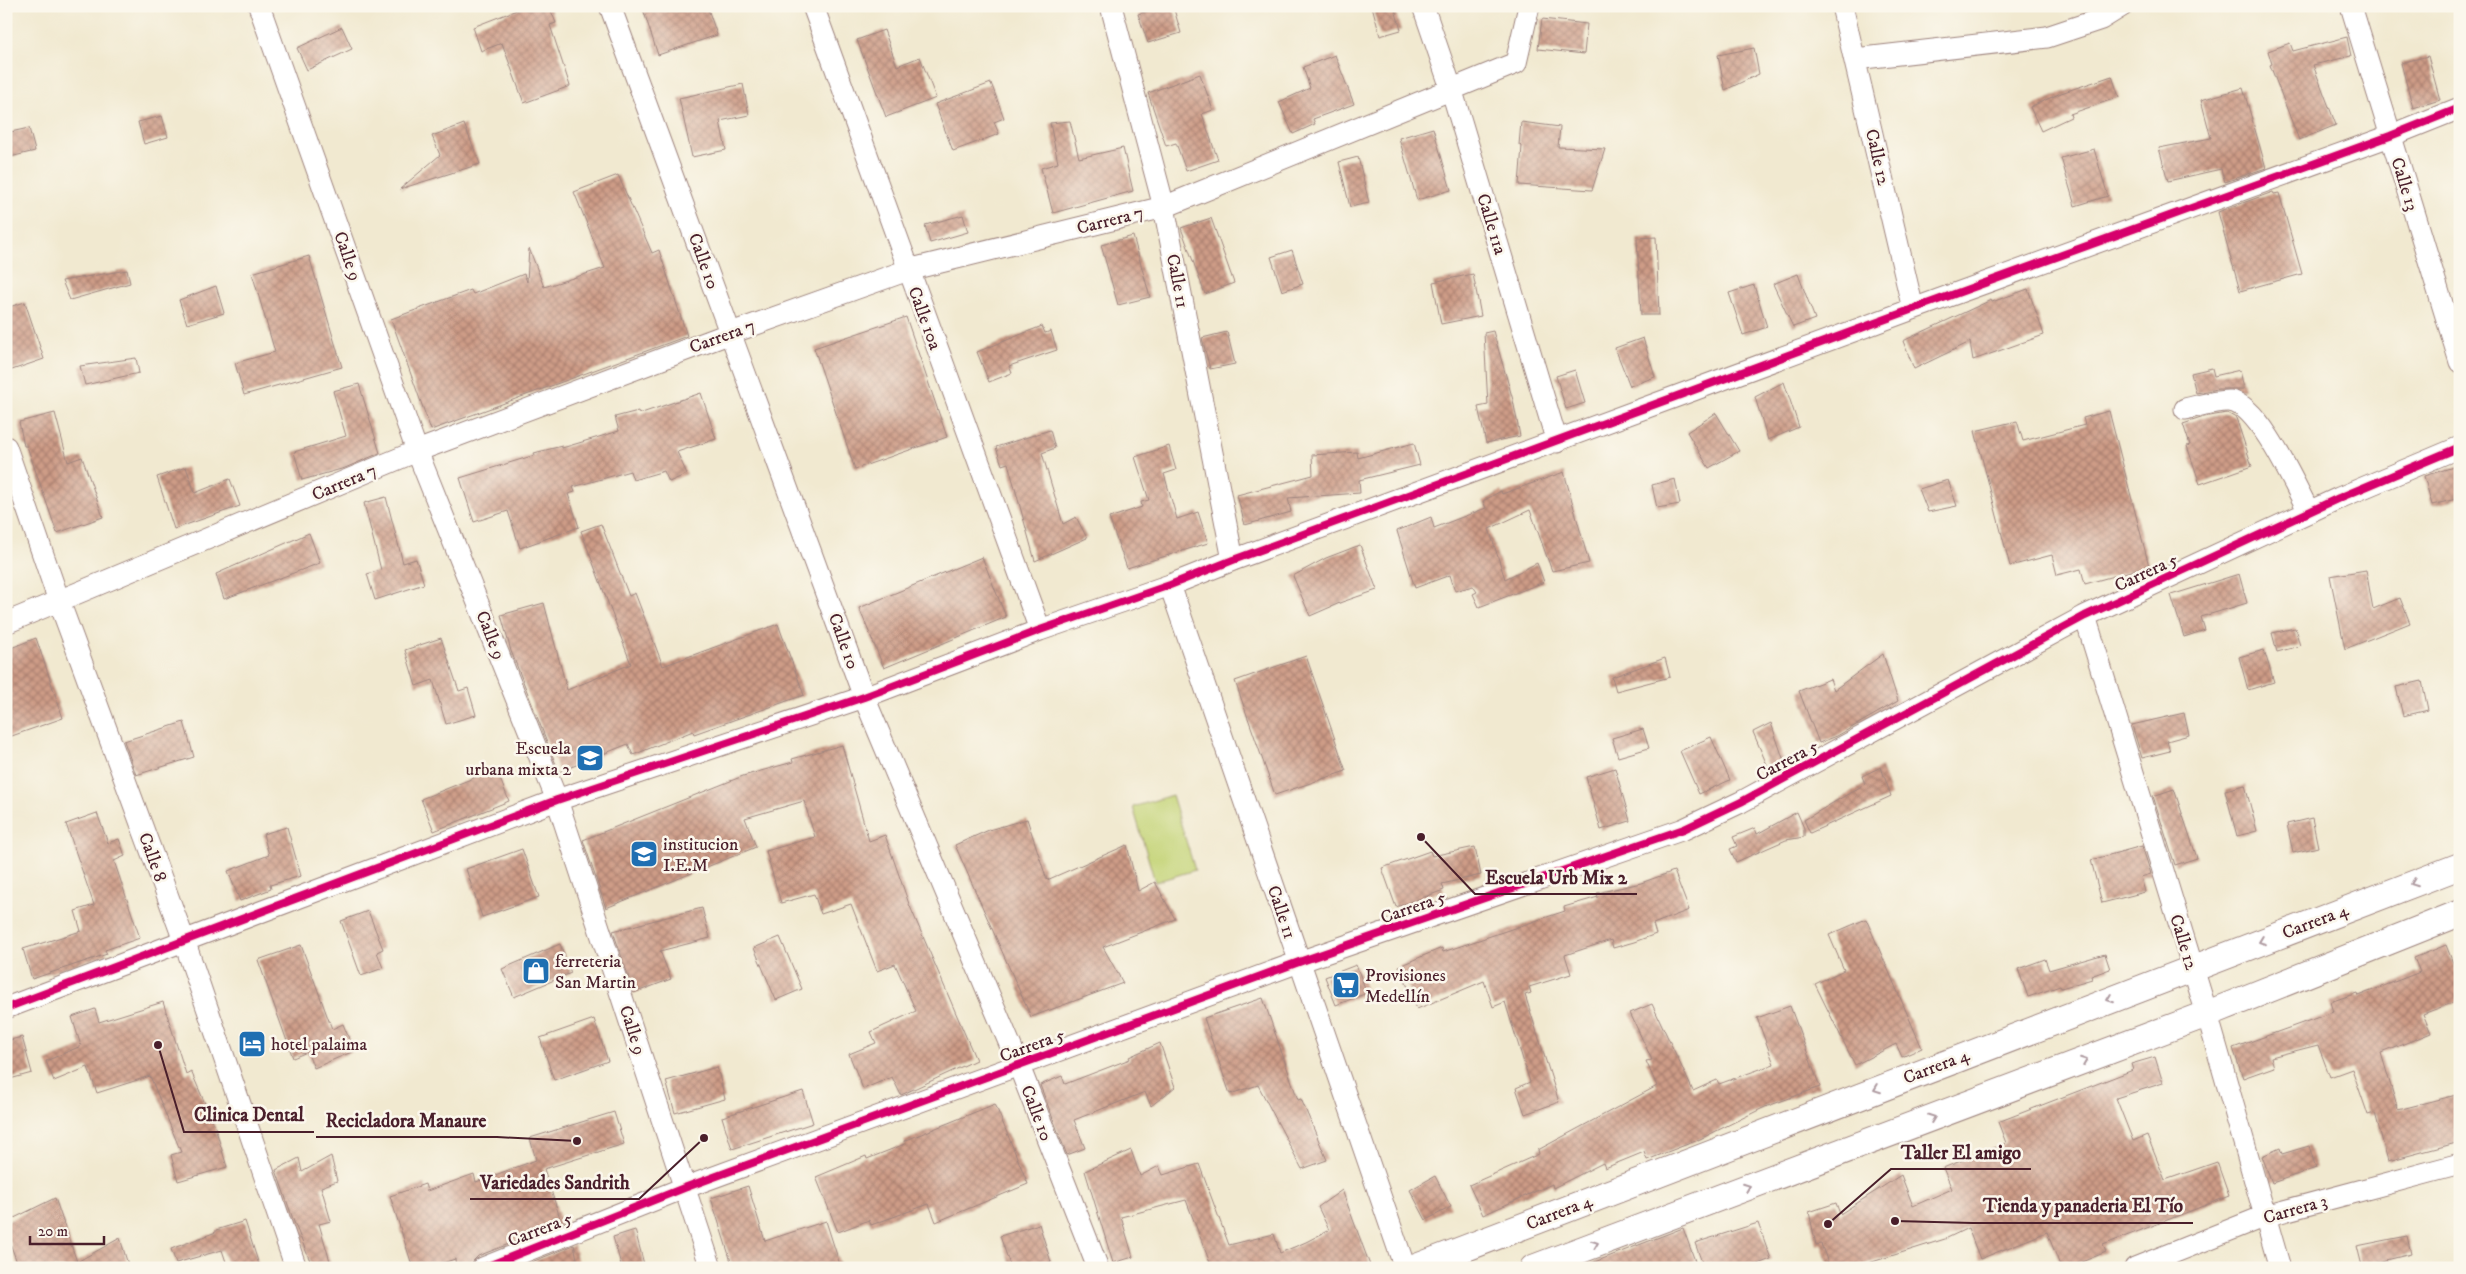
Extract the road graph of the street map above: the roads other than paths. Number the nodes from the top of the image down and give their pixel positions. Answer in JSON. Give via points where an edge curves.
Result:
{"nodes":[{"id":1,"x":260,"y":6,"type":"edge"},
{"id":2,"x":610,"y":6,"type":"edge"},
{"id":3,"x":813,"y":6,"type":"edge"},
{"id":4,"x":1111,"y":6,"type":"edge"},
{"id":5,"x":1424,"y":6,"type":"edge"},
{"id":6,"x":1529,"y":6,"type":"edge"},
{"id":7,"x":1842,"y":6,"type":"edge"},
{"id":8,"x":2122,"y":6,"type":"edge"},
{"id":9,"x":2351,"y":6,"type":"edge"},
{"id":10,"x":1855,"y":59,"type":"junction"},
{"id":11,"x":1451,"y":88,"type":"junction"},
{"id":12,"x":2460,"y":108,"type":"edge"},
{"id":13,"x":2390,"y":136,"type":"junction"},
{"id":14,"x":1164,"y":207,"type":"junction"},
{"id":15,"x":908,"y":270,"type":"junction"},
{"id":16,"x":1913,"y":309,"type":"junction"},
{"id":17,"x":731,"y":333,"type":"junction"},
{"id":18,"x":2460,"y":362,"type":"edge"},
{"id":19,"x":2185,"y":408,"type":"dead end"},
{"id":20,"x":1557,"y":442,"type":"junction"},
{"id":21,"x":6,"y":447,"type":"edge"},
{"id":22,"x":2460,"y":447,"type":"edge"},
{"id":23,"x":417,"y":451,"type":"junction"},
{"id":24,"x":2308,"y":512,"type":"junction"},
{"id":25,"x":1233,"y":560,"type":"junction"},
{"id":26,"x":1170,"y":585,"type":"junction"},
{"id":27,"x":59,"y":601,"type":"junction"},
{"id":28,"x":2085,"y":616,"type":"junction"},
{"id":29,"x":6,"y":623,"type":"edge"},
{"id":30,"x":1040,"y":630,"type":"junction"},
{"id":31,"x":864,"y":697,"type":"junction"},
{"id":32,"x":557,"y":800,"type":"junction"},
{"id":33,"x":2460,"y":866,"type":"edge"},
{"id":34,"x":2460,"y":913,"type":"edge"},
{"id":35,"x":185,"y":943,"type":"junction"},
{"id":36,"x":1299,"y":962,"type":"junction"},
{"id":37,"x":2192,"y":967,"type":"junction"},
{"id":38,"x":6,"y":1008,"type":"edge"},
{"id":39,"x":2207,"y":1014,"type":"junction"},
{"id":40,"x":1019,"y":1066,"type":"junction"},
{"id":41,"x":2460,"y":1164,"type":"edge"},
{"id":42,"x":684,"y":1188,"type":"junction"},
{"id":43,"x":2265,"y":1216,"type":"junction"},
{"id":44,"x":296,"y":1268,"type":"edge"},
{"id":45,"x":483,"y":1268,"type":"edge"},
{"id":46,"x":711,"y":1268,"type":"edge"},
{"id":47,"x":1098,"y":1268,"type":"edge"},
{"id":48,"x":1405,"y":1268,"type":"edge"},
{"id":49,"x":1414,"y":1268,"type":"edge"},
{"id":50,"x":1533,"y":1268,"type":"edge"},
{"id":51,"x":2135,"y":1268,"type":"edge"},
{"id":52,"x":2280,"y":1268,"type":"edge"}],
"edges":[{"from":1,"to":23,"type":"street","name":"Calle 9"},
{"from":2,"to":17,"type":"street","name":"Calle 10"},
{"from":3,"to":15,"type":"street","name":"Calle 10a"},
{"from":4,"to":14,"type":"street","name":"Calle 11"},
{"from":5,"to":11,"type":"street","name":"Calle 11a"},
{"from":6,"to":11,"type":"street","name":"Carrera 7","via":[[1516,63]]},
{"from":7,"to":10,"type":"street","name":"Calle 12"},
{"from":8,"to":10,"type":"street","via":[[2101,19],[2047,37]]},
{"from":9,"to":13,"type":"street","name":"Calle 13"},
{"from":10,"to":16,"type":"street","name":"Calle 12"},
{"from":11,"to":14,"type":"street","name":"Carrera 7"},
{"from":11,"to":20,"type":"street","name":"Calle 11a"},
{"from":12,"to":13,"type":"street"},
{"from":13,"to":16,"type":"street"},
{"from":13,"to":18,"type":"street","name":"Calle 13"},
{"from":14,"to":15,"type":"street","name":"Carrera 7"},
{"from":14,"to":25,"type":"street","name":"Calle 11"},
{"from":15,"to":17,"type":"street","name":"Carrera 7"},
{"from":15,"to":30,"type":"street","name":"Calle 10a"},
{"from":16,"to":20,"type":"street"},
{"from":17,"to":23,"type":"street","name":"Carrera 7"},
{"from":17,"to":31,"type":"street","name":"Calle 10"},
{"from":19,"to":24,"type":"street","via":[[2230,401],[2243,405],[2260,422]]},
{"from":20,"to":25,"type":"street"},
{"from":21,"to":27,"type":"street","name":"Calle 8"},
{"from":22,"to":24,"type":"street","name":"Carrera 5"},
{"from":23,"to":27,"type":"street","name":"Carrera 7"},
{"from":23,"to":32,"type":"street","name":"Calle 9"},
{"from":24,"to":28,"type":"street","name":"Carrera 5"},
{"from":25,"to":26,"type":"street"},
{"from":26,"to":30,"type":"street"},
{"from":26,"to":36,"type":"street","name":"Calle 11"},
{"from":27,"to":29,"type":"street","name":"Carrera 7"},
{"from":27,"to":35,"type":"street","name":"Calle 8"},
{"from":28,"to":36,"type":"street","name":"Carrera 5","via":[[1741,802],[1684,828]]},
{"from":28,"to":37,"type":"street","name":"Calle 12"},
{"from":30,"to":31,"type":"street"},
{"from":31,"to":32,"type":"street"},
{"from":31,"to":40,"type":"street","name":"Calle 10"},
{"from":32,"to":35,"type":"street"},
{"from":32,"to":42,"type":"street","name":"Calle 9"},
{"from":33,"to":37,"type":"street","name":"Carrera 4","one_way":true},
{"from":34,"to":39,"type":"street"},
{"from":35,"to":38,"type":"street"},
{"from":35,"to":44,"type":"street","name":"Calle 8"},
{"from":36,"to":40,"type":"street","name":"Carrera 5"},
{"from":36,"to":48,"type":"street","name":"Calle 11"},
{"from":37,"to":39,"type":"street","name":"Calle 12"},
{"from":37,"to":49,"type":"street","name":"Carrera 4","one_way":true},
{"from":39,"to":43,"type":"street","name":"Calle 12"},
{"from":50,"to":39,"type":"street","one_way":true},
{"from":40,"to":42,"type":"street","name":"Carrera 5"},
{"from":40,"to":47,"type":"street","name":"Calle 10"},
{"from":41,"to":43,"type":"street","name":"Carrera 3"},
{"from":42,"to":45,"type":"street","name":"Carrera 5"},
{"from":42,"to":46,"type":"street","name":"Calle 9"},
{"from":43,"to":51,"type":"street","name":"Carrera 3"},
{"from":43,"to":52,"type":"street","name":"Calle 12"}]}
